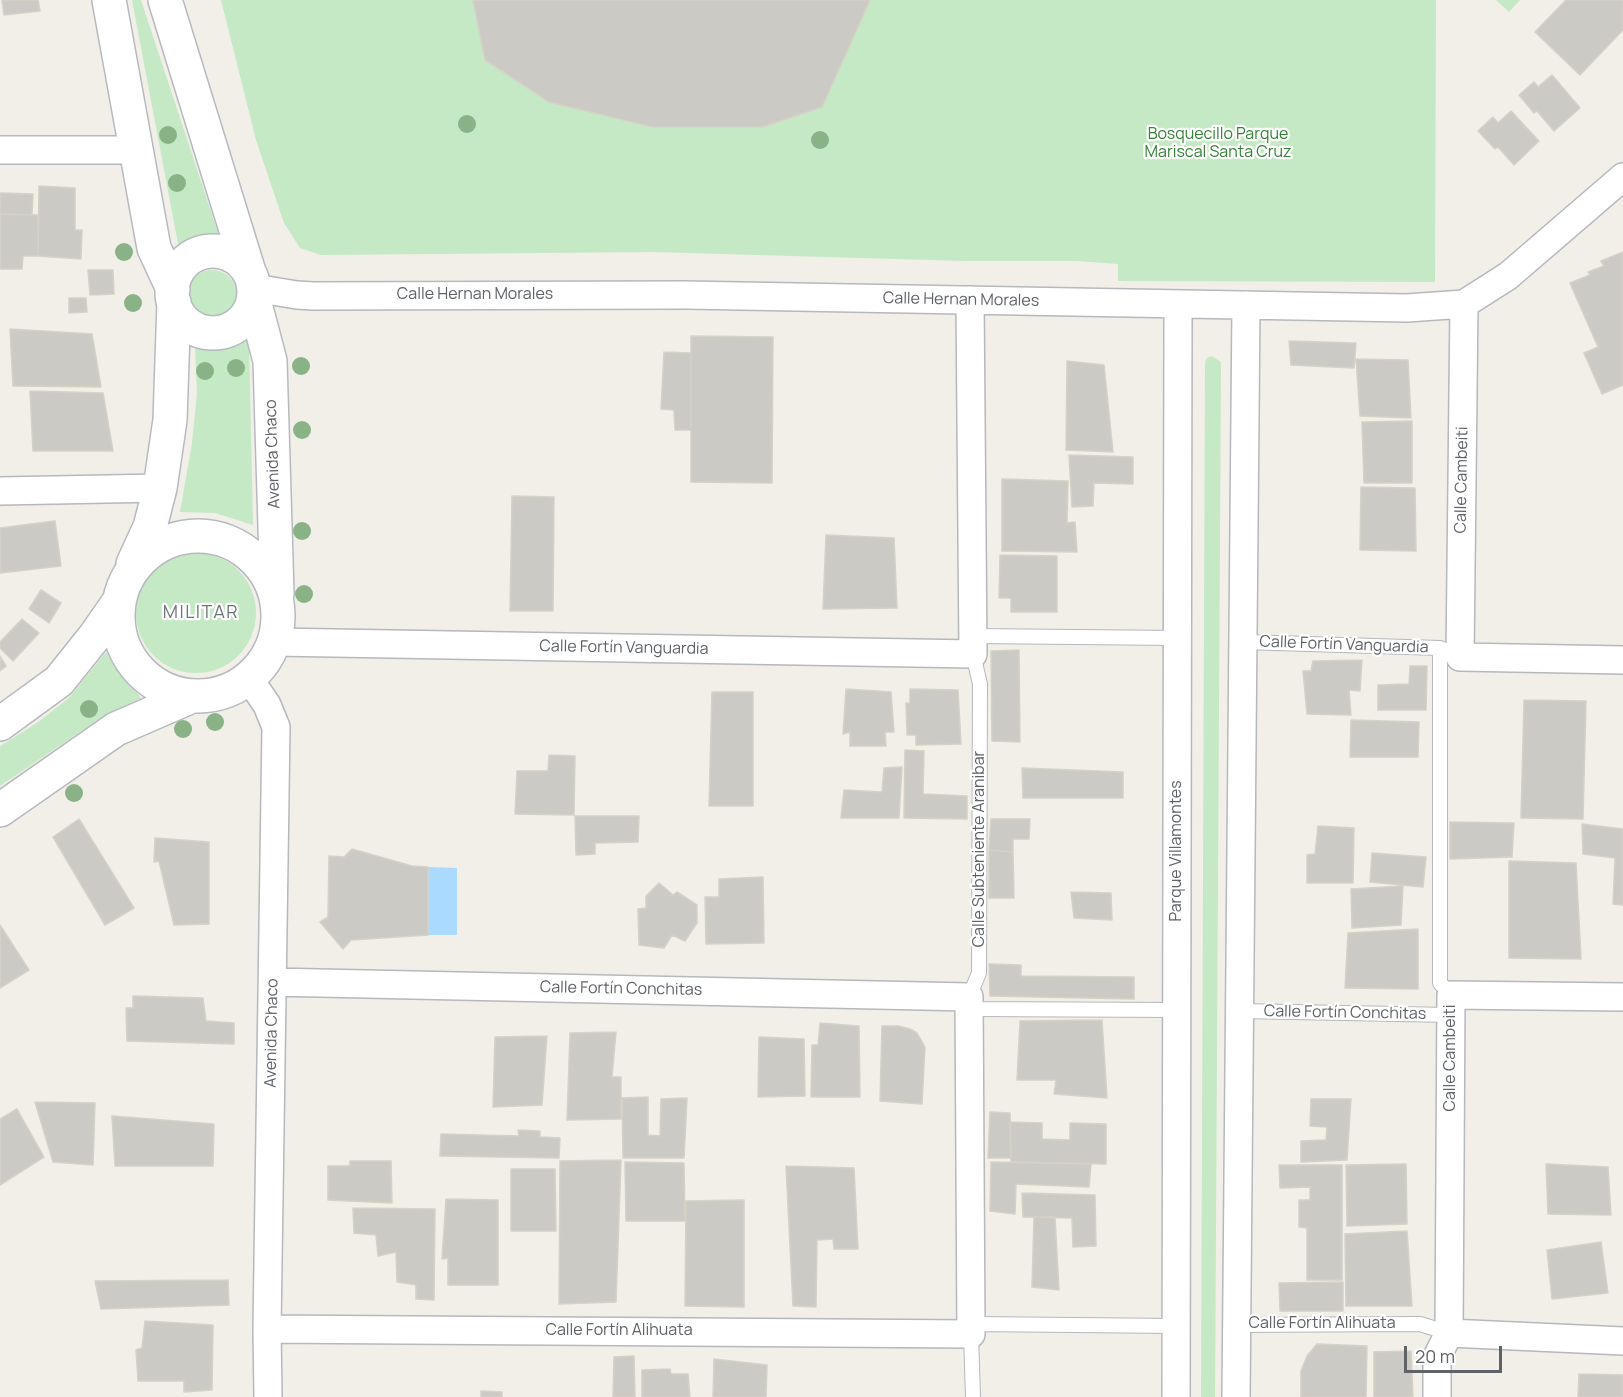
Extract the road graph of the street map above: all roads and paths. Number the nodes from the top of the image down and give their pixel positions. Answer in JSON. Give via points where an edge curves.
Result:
{"nodes":[{"id":1,"x":110,"y":0,"type":"edge"},
{"id":2,"x":165,"y":0,"type":"edge"},
{"id":3,"x":0,"y":150,"type":"edge"},
{"id":4,"x":136,"y":150,"type":"junction"},
{"id":5,"x":1623,"y":177,"type":"edge"},
{"id":6,"x":252,"y":286,"type":"junction"},
{"id":7,"x":173,"y":296,"type":"junction"},
{"id":8,"x":970,"y":300,"type":"junction"},
{"id":9,"x":1178,"y":304,"type":"junction"},
{"id":10,"x":1464,"y":304,"type":"junction"},
{"id":11,"x":1246,"y":305,"type":"junction"},
{"id":12,"x":160,"y":488,"type":"junction"},
{"id":13,"x":0,"y":490,"type":"edge"},
{"id":14,"x":122,"y":590,"type":"junction"},
{"id":15,"x":276,"y":626,"type":"junction"},
{"id":16,"x":1177,"y":638,"type":"junction"},
{"id":17,"x":1243,"y":642,"type":"junction"},
{"id":18,"x":973,"y":645,"type":"junction"},
{"id":19,"x":1450,"y":652,"type":"junction"},
{"id":20,"x":1623,"y":660,"type":"edge"},
{"id":21,"x":248,"y":677,"type":"junction"},
{"id":22,"x":192,"y":696,"type":"junction"},
{"id":23,"x":0,"y":724,"type":"edge"},
{"id":24,"x":0,"y":810,"type":"edge"},
{"id":25,"x":273,"y":982,"type":"junction"},
{"id":26,"x":1623,"y":997,"type":"edge"},
{"id":27,"x":969,"y":1003,"type":"junction"},
{"id":28,"x":1451,"y":1005,"type":"junction"},
{"id":29,"x":1176,"y":1010,"type":"junction"},
{"id":30,"x":1239,"y":1011,"type":"junction"},
{"id":31,"x":1236,"y":1325,"type":"junction"},
{"id":32,"x":1176,"y":1326,"type":"junction"},
{"id":33,"x":267,"y":1329,"type":"junction"},
{"id":34,"x":971,"y":1329,"type":"junction"},
{"id":35,"x":1449,"y":1333,"type":"junction"},
{"id":36,"x":1623,"y":1341,"type":"edge"},
{"id":37,"x":268,"y":1397,"type":"edge"},
{"id":38,"x":973,"y":1397,"type":"edge"},
{"id":39,"x":1176,"y":1397,"type":"edge"},
{"id":40,"x":1236,"y":1397,"type":"edge"},
{"id":41,"x":1437,"y":1397,"type":"edge"}],
"edges":[{"from":1,"to":4,"type":"main road"},
{"from":2,"to":6,"type":"main road","name":"Avenida Chaco"},
{"from":3,"to":4,"type":"street"},
{"from":4,"to":7,"type":"main road","via":[[154,248]]},
{"from":5,"to":10,"type":"street","name":"Calle Hernan Morales","via":[[1508,276]]},
{"from":6,"to":7,"type":"main road","via":[[243,264],[225,253],[204,252],[179,269]]},
{"from":6,"to":7,"type":"main road","via":[[247,315],[235,327],[219,333],[194,328],[182,317]]},
{"from":6,"to":8,"type":"street","name":"Calle Hernan Morales","via":[[313,296],[686,295]]},
{"from":6,"to":15,"type":"main road","name":"Avenida Chaco","via":[[270,361]]},
{"from":7,"to":12,"type":"main road","via":[[170,420]]},
{"from":8,"to":9,"type":"street","name":"Calle Hernan Morales"},
{"from":8,"to":18,"type":"street","name":"Calle Subteniente Aranibar"},
{"from":9,"to":11,"type":"street","name":"Calle Hernan Morales"},
{"from":9,"to":16,"type":"street","name":"Parque Villamontes"},
{"from":10,"to":11,"type":"street","name":"Calle Hernan Morales","via":[[1407,308]]},
{"from":10,"to":19,"type":"street","name":"Calle Cambeiti"},
{"from":11,"to":17,"type":"street"},
{"from":12,"to":13,"type":"street"},
{"from":12,"to":14,"type":"main road","via":[[150,527]]},
{"from":14,"to":15,"type":"main road","via":[[142,557],[164,543],[189,536],[214,537],[239,547],[258,563],[272,585]]},
{"from":14,"to":22,"type":"main road","via":[[119,630],[127,655],[144,676],[167,690]]},
{"from":14,"to":23,"type":"main road","via":[[95,636],[59,681]]},
{"from":15,"to":18,"type":"street","name":"Calle Fortín Vanguardia"},
{"from":15,"to":21,"type":"main road","via":[[258,670]]},
{"from":16,"to":18,"type":"lane","name":"Calle Fortín Vanguardia"},
{"from":16,"to":29,"type":"street","name":"Parque Villamontes"},
{"from":17,"to":19,"type":"lane","name":"Calle Fortín Vanguardia"},
{"from":17,"to":30,"type":"street"},
{"from":18,"to":27,"type":"lane","name":"Calle Subteniente Aranibar","via":[[980,684],[979,973]]},
{"from":19,"to":20,"type":"street","name":"Calle Fortín Vanguardia"},
{"from":19,"to":28,"type":"lane","name":"Calle Cambeiti","via":[[1440,983]]},
{"from":21,"to":22,"type":"main road","via":[[237,687]]},
{"from":21,"to":25,"type":"street","name":"Avenida Chaco","via":[[276,727]]},
{"from":22,"to":24,"type":"main road","via":[[116,729]]},
{"from":25,"to":27,"type":"street","name":"Calle Fortín Conchitas"},
{"from":25,"to":33,"type":"street","name":"Avenida Chaco"},
{"from":26,"to":28,"type":"street","name":"Calle Fortín Conchitas"},
{"from":27,"to":29,"type":"lane","name":"Calle Fortín Conchitas"},
{"from":27,"to":34,"type":"street","name":"Calle Subteniente Aranibar"},
{"from":28,"to":30,"type":"lane","name":"Calle Fortín Conchitas"},
{"from":28,"to":35,"type":"street","name":"Calle Cambeiti"},
{"from":29,"to":32,"type":"street","name":"Parque Villamontes"},
{"from":30,"to":31,"type":"street"},
{"from":31,"to":35,"type":"lane","name":"Calle Fortín Alihuata","via":[[1420,1324]]},
{"from":31,"to":40,"type":"street"},
{"from":32,"to":34,"type":"lane","name":"Calle Fortín Alihuata"},
{"from":32,"to":39,"type":"street","name":"Parque Villamontes"},
{"from":33,"to":34,"type":"street","name":"Calle Fortín Alihuata"},
{"from":33,"to":37,"type":"street","name":"Avenida Chaco"},
{"from":34,"to":38,"type":"lane","name":"Calle Subteniente Aranibar"},
{"from":35,"to":36,"type":"street","name":"Calle Fortín Alihuata"},
{"from":35,"to":41,"type":"street","name":"Calle Cambeiti","via":[[1437,1357]]}]}
